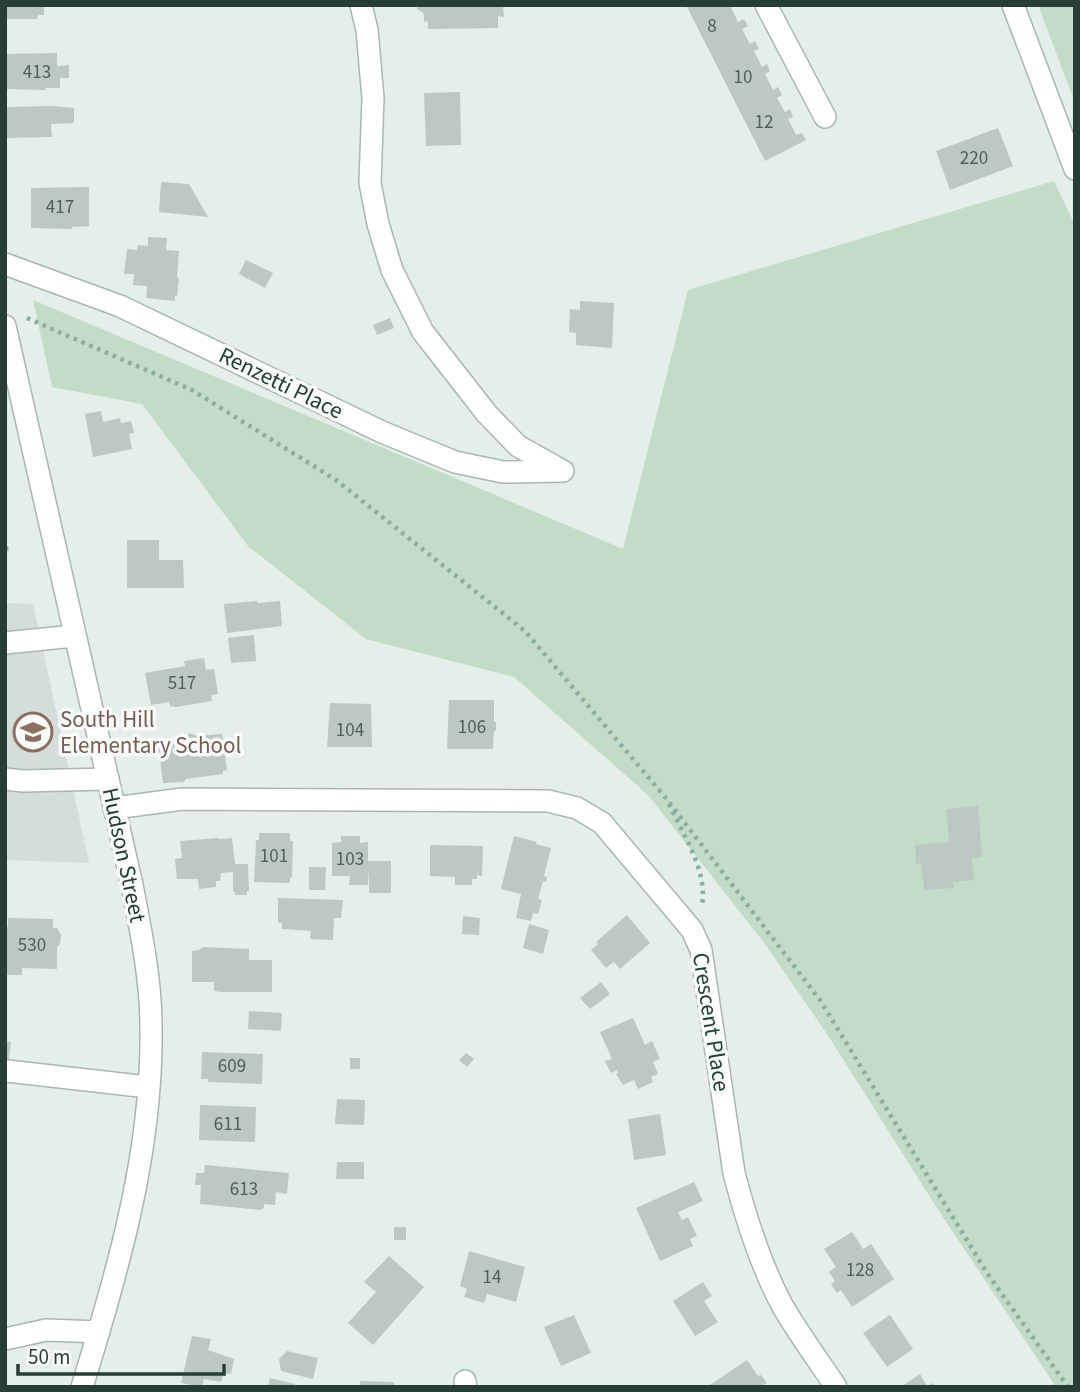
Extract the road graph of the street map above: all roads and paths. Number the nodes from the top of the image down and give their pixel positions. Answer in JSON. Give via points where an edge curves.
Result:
{"nodes":[{"id":1,"x":361,"y":5,"type":"edge"},
{"id":2,"x":766,"y":5,"type":"edge"},
{"id":3,"x":1013,"y":5,"type":"edge"},
{"id":4,"x":825,"y":117,"type":"dead end"},
{"id":5,"x":1075,"y":169,"type":"edge"},
{"id":6,"x":5,"y":264,"type":"edge"},
{"id":7,"x":29,"y":317,"type":"dead end"},
{"id":8,"x":5,"y":326,"type":"edge"},
{"id":9,"x":13,"y":548,"type":"dead end"},
{"id":10,"x":5,"y":549,"type":"edge"},
{"id":11,"x":74,"y":636,"type":"junction"},
{"id":12,"x":5,"y":643,"type":"edge"},
{"id":13,"x":5,"y":779,"type":"edge"},
{"id":14,"x":108,"y":779,"type":"junction"},
{"id":15,"x":665,"y":797,"type":"junction"},
{"id":16,"x":114,"y":808,"type":"junction"},
{"id":17,"x":692,"y":930,"type":"junction"},
{"id":18,"x":7,"y":1071,"type":"dead end"},
{"id":19,"x":148,"y":1087,"type":"junction"},
{"id":20,"x":99,"y":1332,"type":"junction"},
{"id":21,"x":5,"y":1339,"type":"edge"},
{"id":22,"x":82,"y":1387,"type":"edge"},
{"id":23,"x":836,"y":1387,"type":"edge"},
{"id":24,"x":1068,"y":1387,"type":"edge"}],
"edges":[{"from":1,"to":6,"type":"street","name":"Renzetti Place","via":[[373,98],[370,183],[392,270],[423,332],[487,414],[518,446],[563,471],[503,472],[455,462],[382,432],[120,306]]},
{"from":2,"to":4,"type":"street"},
{"from":3,"to":5,"type":"street"},
{"from":7,"to":15,"type":"path","via":[[192,390],[336,480],[525,631]]},
{"from":8,"to":11,"type":"street","name":"Hudson Street"},
{"from":9,"to":10,"type":"path"},
{"from":11,"to":12,"type":"street"},
{"from":11,"to":14,"type":"street","name":"Hudson Street"},
{"from":13,"to":14,"type":"street"},
{"from":14,"to":16,"type":"street","name":"Hudson Street"},
{"from":15,"to":17,"type":"path","via":[[703,884],[701,909]]},
{"from":15,"to":24,"type":"path","via":[[820,1000],[987,1273]]},
{"from":16,"to":17,"type":"street","name":"Crescent Place","via":[[183,799],[548,801],[577,808],[602,823]]},
{"from":16,"to":19,"type":"street","name":"Hudson Street","via":[[147,968],[151,1026]]},
{"from":17,"to":23,"type":"street","name":"Crescent Place","via":[[706,972],[743,1208],[769,1280]]},
{"from":18,"to":19,"type":"street"},
{"from":19,"to":20,"type":"street","name":"Hudson Street","via":[[128,1222]]},
{"from":20,"to":21,"type":"street","via":[[46,1330]]},
{"from":20,"to":22,"type":"street","name":"Hudson Street"}]}
